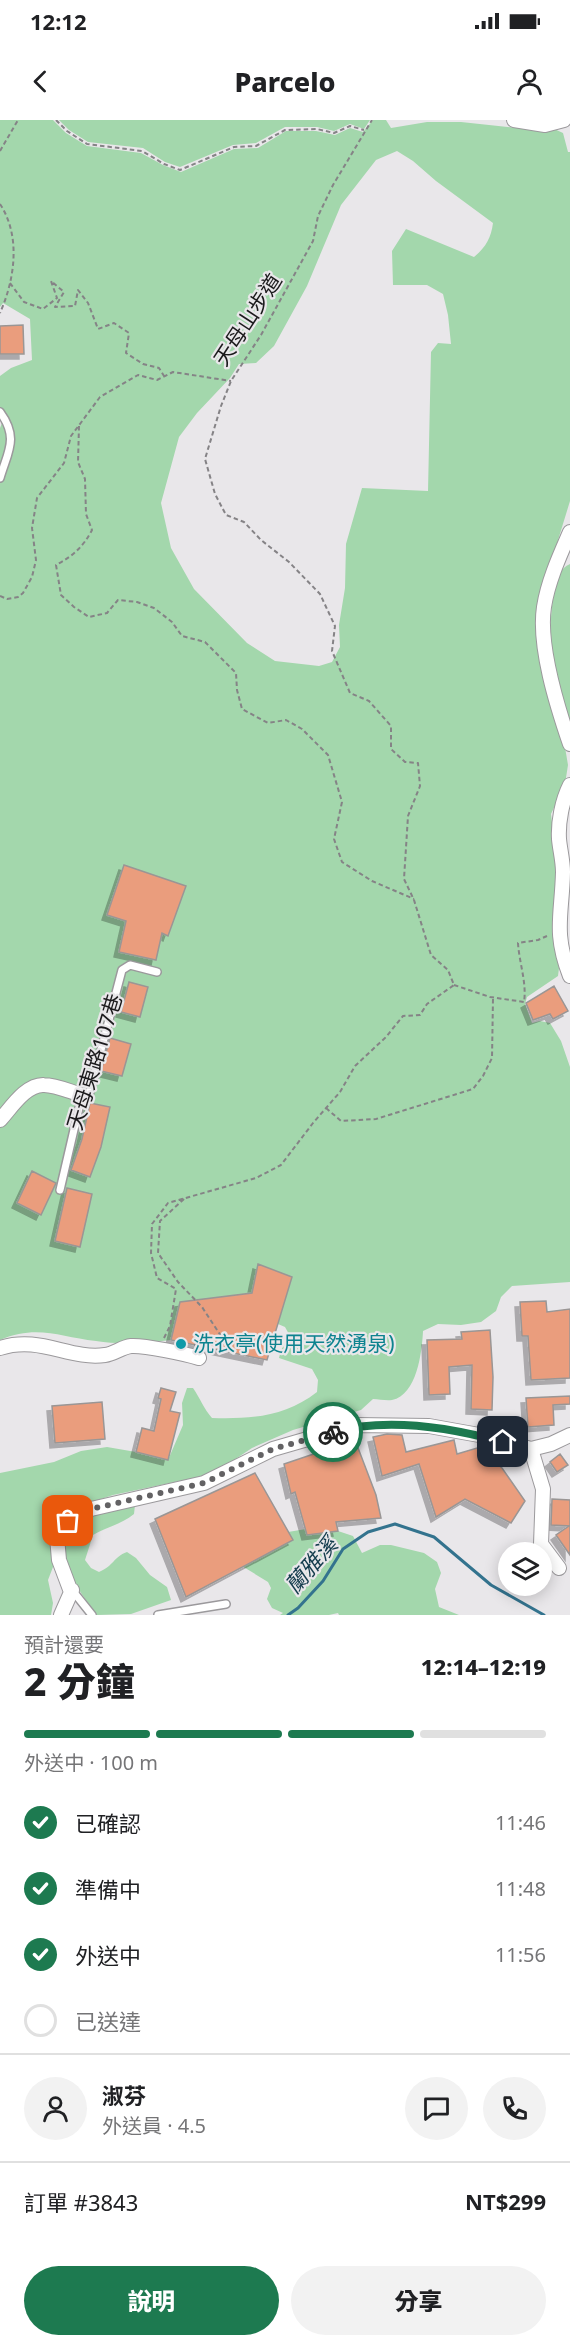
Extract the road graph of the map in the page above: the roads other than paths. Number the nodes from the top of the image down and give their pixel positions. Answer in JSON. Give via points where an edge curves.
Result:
{"nodes":[{"id":1,"x":514,"y":120,"type":"edge"},
{"id":2,"x":564,"y":120,"type":"edge"},
{"id":3,"x":0,"y":412,"type":"edge"},
{"id":4,"x":0,"y":478,"type":"edge"},
{"id":5,"x":568,"y":537,"type":"edge"},
{"id":6,"x":570,"y":744,"type":"edge"},
{"id":7,"x":570,"y":785,"type":"edge"},
{"id":8,"x":566,"y":955,"type":"edge"},
{"id":9,"x":157,"y":972,"type":"dead end"},
{"id":10,"x":570,"y":976,"type":"edge"},
{"id":11,"x":82,"y":1095,"type":"junction"},
{"id":12,"x":0,"y":1120,"type":"edge"},
{"id":13,"x":60,"y":1190,"type":"dead end"},
{"id":14,"x":0,"y":1348,"type":"edge"},
{"id":15,"x":193,"y":1356,"type":"road end"},
{"id":16,"x":570,"y":1435,"type":"edge"},
{"id":17,"x":531,"y":1449,"type":"junction"},
{"id":18,"x":559,"y":1568,"type":"dead end"},
{"id":19,"x":72,"y":1590,"type":"junction"},
{"id":20,"x":226,"y":1604,"type":"dead end"},
{"id":21,"x":61,"y":1615,"type":"edge"},
{"id":22,"x":92,"y":1615,"type":"edge"},
{"id":23,"x":158,"y":1615,"type":"edge"}],
"edges":[{"from":1,"to":2,"type":"street","via":[[545,125]]},
{"from":3,"to":4,"type":"lane","via":[[9,424],[11,441]]},
{"from":5,"to":6,"type":"street","via":[[546,595],[543,619],[548,664]]},
{"from":7,"to":8,"type":"street","via":[[559,837],[563,870],[558,931]]},
{"from":8,"to":10,"type":"street"},
{"from":9,"to":11,"type":"lane","name":"天母東路107巷","via":[[130,965],[122,970],[90,1092]]},
{"from":11,"to":12,"type":"street","via":[[44,1084],[17,1100]]},
{"from":11,"to":13,"type":"lane","name":"天母東路107巷"},
{"from":14,"to":15,"type":"street","via":[[35,1343],[105,1355],[130,1346]]},
{"from":16,"to":17,"type":"street"},
{"from":17,"to":18,"type":"street","via":[[543,1489],[541,1544]]},
{"from":17,"to":19,"type":"street","via":[[429,1426],[356,1425],[273,1449],[204,1483],[91,1509],[68,1521],[57,1537],[59,1560]]},
{"from":19,"to":21,"type":"street"},
{"from":19,"to":22,"type":"lane"},
{"from":20,"to":23,"type":"lane"}]}
